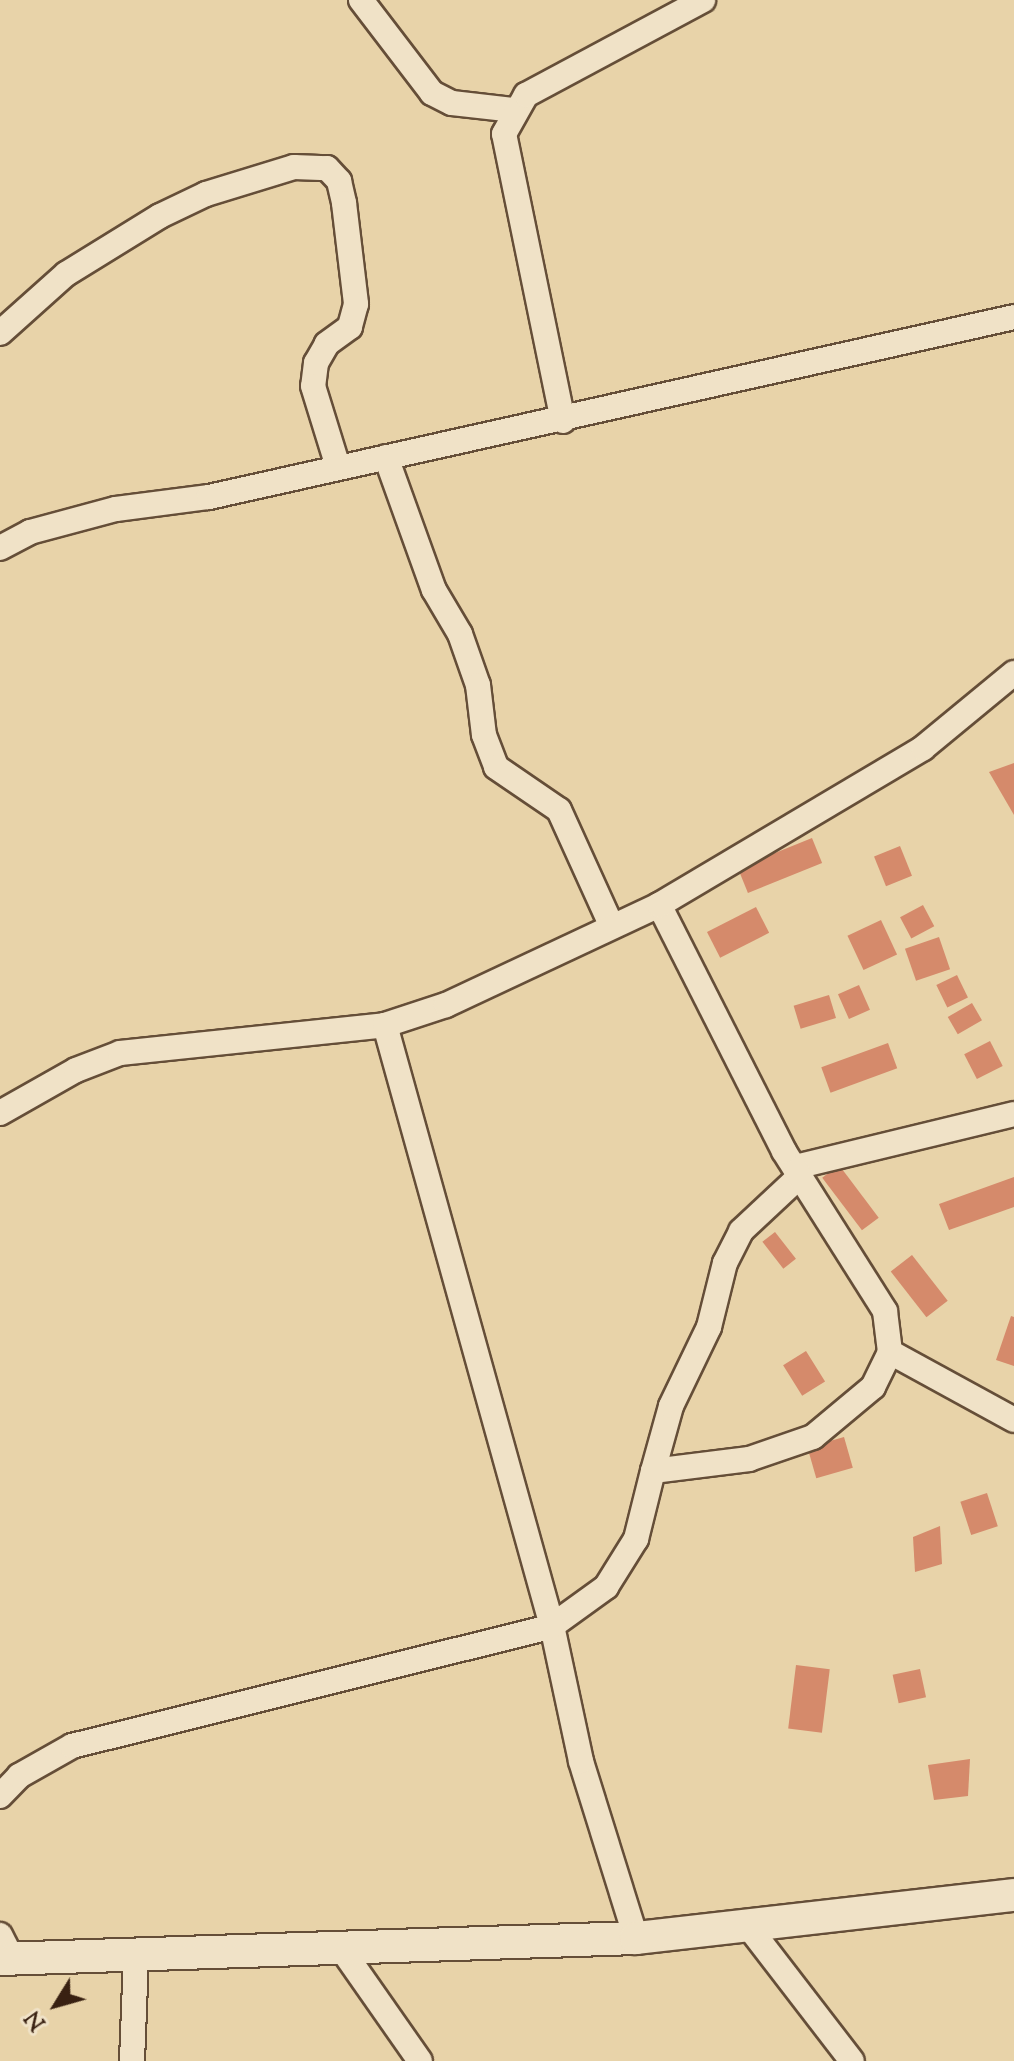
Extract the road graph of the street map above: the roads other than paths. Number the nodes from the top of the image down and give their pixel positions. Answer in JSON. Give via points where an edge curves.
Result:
{"nodes":[{"id":1,"x":361,"y":0,"type":"edge"},
{"id":2,"x":703,"y":0,"type":"edge"},
{"id":3,"x":513,"y":110,"type":"junction"},
{"id":4,"x":1014,"y":317,"type":"edge"},
{"id":5,"x":0,"y":333,"type":"edge"},
{"id":6,"x":563,"y":421,"type":"junction"},
{"id":7,"x":386,"y":457,"type":"junction"},
{"id":8,"x":338,"y":467,"type":"junction"},
{"id":9,"x":0,"y":528,"type":"edge"},
{"id":10,"x":30,"y":532,"type":"junction"},
{"id":11,"x":0,"y":548,"type":"edge"},
{"id":12,"x":1014,"y":673,"type":"edge"},
{"id":13,"x":659,"y":905,"type":"junction"},
{"id":14,"x":612,"y":927,"type":"junction"},
{"id":15,"x":385,"y":1025,"type":"junction"},
{"id":16,"x":0,"y":1113,"type":"edge"},
{"id":17,"x":1014,"y":1114,"type":"edge"},
{"id":18,"x":798,"y":1171,"type":"junction"},
{"id":19,"x":890,"y":1352,"type":"junction"},
{"id":20,"x":1014,"y":1420,"type":"edge"},
{"id":21,"x":653,"y":1471,"type":"junction"},
{"id":22,"x":552,"y":1626,"type":"junction"},
{"id":23,"x":0,"y":1796,"type":"edge"},
{"id":24,"x":1014,"y":1895,"type":"edge"},
{"id":25,"x":748,"y":1926,"type":"junction"},
{"id":26,"x":636,"y":1938,"type":"junction"},
{"id":27,"x":4,"y":1951,"type":"edge"},
{"id":28,"x":343,"y":1951,"type":"junction"},
{"id":29,"x":136,"y":1956,"type":"junction"},
{"id":30,"x":132,"y":2061,"type":"edge"},
{"id":31,"x":420,"y":2061,"type":"edge"},
{"id":32,"x":852,"y":2061,"type":"edge"}],
"edges":[{"from":1,"to":3,"type":"street","via":[[432,93],[452,103]]},
{"from":2,"to":3,"type":"street","via":[[540,86]]},
{"from":3,"to":6,"type":"street","via":[[504,134],[506,156]]},
{"from":4,"to":6,"type":"street"},
{"from":5,"to":8,"type":"street","via":[[66,274],[160,216],[206,194],[294,167],[327,168],[339,181],[344,203],[356,304],[350,327],[327,344],[316,363],[313,386]]},
{"from":6,"to":7,"type":"street"},
{"from":7,"to":8,"type":"street"},
{"from":7,"to":14,"type":"street","via":[[434,590],[473,673],[496,767],[559,810]]},
{"from":8,"to":10,"type":"street","via":[[209,497],[116,509]]},
{"from":9,"to":10,"type":"street"},
{"from":10,"to":11,"type":"street"},
{"from":12,"to":13,"type":"street","via":[[923,748]]},
{"from":13,"to":14,"type":"street"},
{"from":13,"to":18,"type":"street"},
{"from":14,"to":15,"type":"street","via":[[446,1005]]},
{"from":15,"to":16,"type":"street","via":[[120,1053]]},
{"from":15,"to":22,"type":"street"},
{"from":17,"to":18,"type":"street"},
{"from":18,"to":19,"type":"street","via":[[885,1311]]},
{"from":18,"to":21,"type":"street","via":[[741,1231],[725,1263],[709,1327],[671,1406]]},
{"from":19,"to":20,"type":"street"},
{"from":19,"to":21,"type":"street","via":[[873,1387],[813,1437],[749,1459]]},
{"from":21,"to":22,"type":"street","via":[[636,1539],[606,1587]]},
{"from":22,"to":23,"type":"street","via":[[72,1746],[19,1776]]},
{"from":22,"to":26,"type":"street","via":[[581,1761]]},
{"from":24,"to":25,"type":"main road"},
{"from":25,"to":26,"type":"main road"},
{"from":25,"to":32,"type":"street"},
{"from":26,"to":28,"type":"main road"},
{"from":27,"to":29,"type":"main road"},
{"from":28,"to":29,"type":"main road"},
{"from":28,"to":31,"type":"street"},
{"from":29,"to":30,"type":"street"}]}
